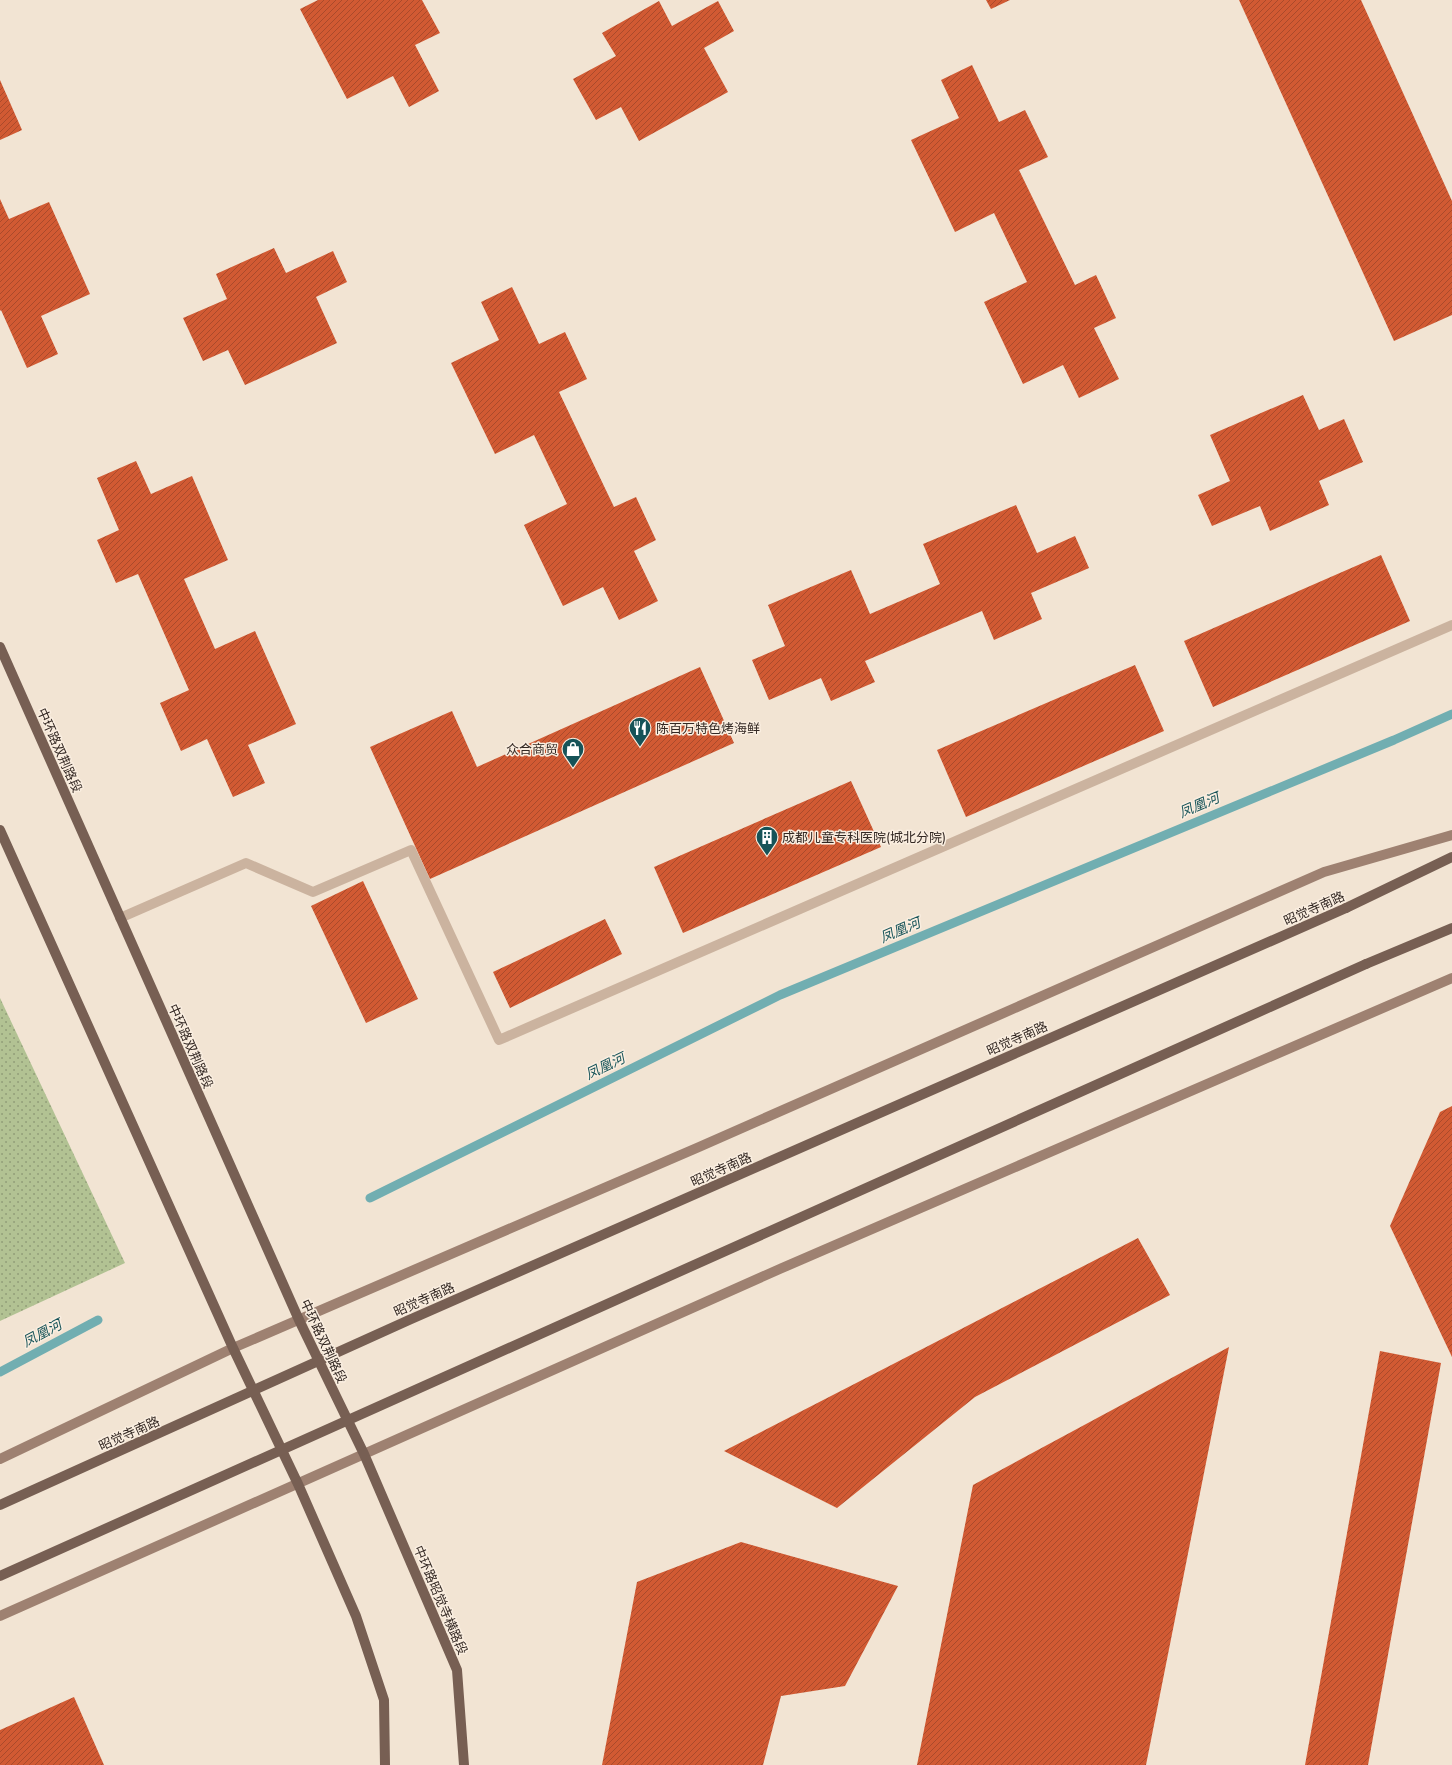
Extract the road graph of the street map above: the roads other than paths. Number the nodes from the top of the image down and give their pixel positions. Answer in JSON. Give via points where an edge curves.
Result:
{"nodes":[{"id":1,"x":1452,"y":625,"type":"edge"},
{"id":2,"x":0,"y":647,"type":"edge"},
{"id":3,"x":0,"y":830,"type":"edge"},
{"id":4,"x":1452,"y":836,"type":"edge"},
{"id":5,"x":1452,"y":857,"type":"edge"},
{"id":6,"x":120,"y":918,"type":"junction"},
{"id":7,"x":1452,"y":928,"type":"edge"},
{"id":8,"x":1452,"y":978,"type":"edge"},
{"id":9,"x":299,"y":1320,"type":"junction"},
{"id":10,"x":233,"y":1348,"type":"junction"},
{"id":11,"x":364,"y":1454,"type":"junction"},
{"id":12,"x":0,"y":1459,"type":"edge"},
{"id":13,"x":298,"y":1484,"type":"junction"},
{"id":14,"x":0,"y":1505,"type":"edge"},
{"id":15,"x":0,"y":1576,"type":"edge"},
{"id":16,"x":0,"y":1616,"type":"edge"},
{"id":17,"x":385,"y":1765,"type":"edge"},
{"id":18,"x":464,"y":1765,"type":"edge"}],
"edges":[{"from":1,"to":6,"type":"lane","via":[[499,1040],[411,850],[313,892],[246,863]]},
{"from":2,"to":6,"type":"main road","name":"中环路双荆路段"},
{"from":3,"to":10,"type":"main road"},
{"from":4,"to":9,"type":"street","via":[[1324,872]]},
{"from":5,"to":14,"type":"main road","name":"昭觉寺南路","bridge":true,"via":[[1346,908],[416,1317]]},
{"from":6,"to":9,"type":"main road","name":"中环路双荆路段"},
{"from":7,"to":15,"type":"main road","bridge":true,"via":[[1366,964]]},
{"from":8,"to":11,"type":"street","via":[[789,1265]]},
{"from":9,"to":10,"type":"street"},
{"from":9,"to":11,"type":"main road","name":"中环路双荆路段"},
{"from":10,"to":12,"type":"street"},
{"from":10,"to":13,"type":"main road"},
{"from":11,"to":13,"type":"street"},
{"from":11,"to":18,"type":"main road","name":"中环路昭觉寺横路段","via":[[457,1670]]},
{"from":13,"to":16,"type":"street"},
{"from":13,"to":17,"type":"main road","via":[[356,1616],[384,1700]]}]}
